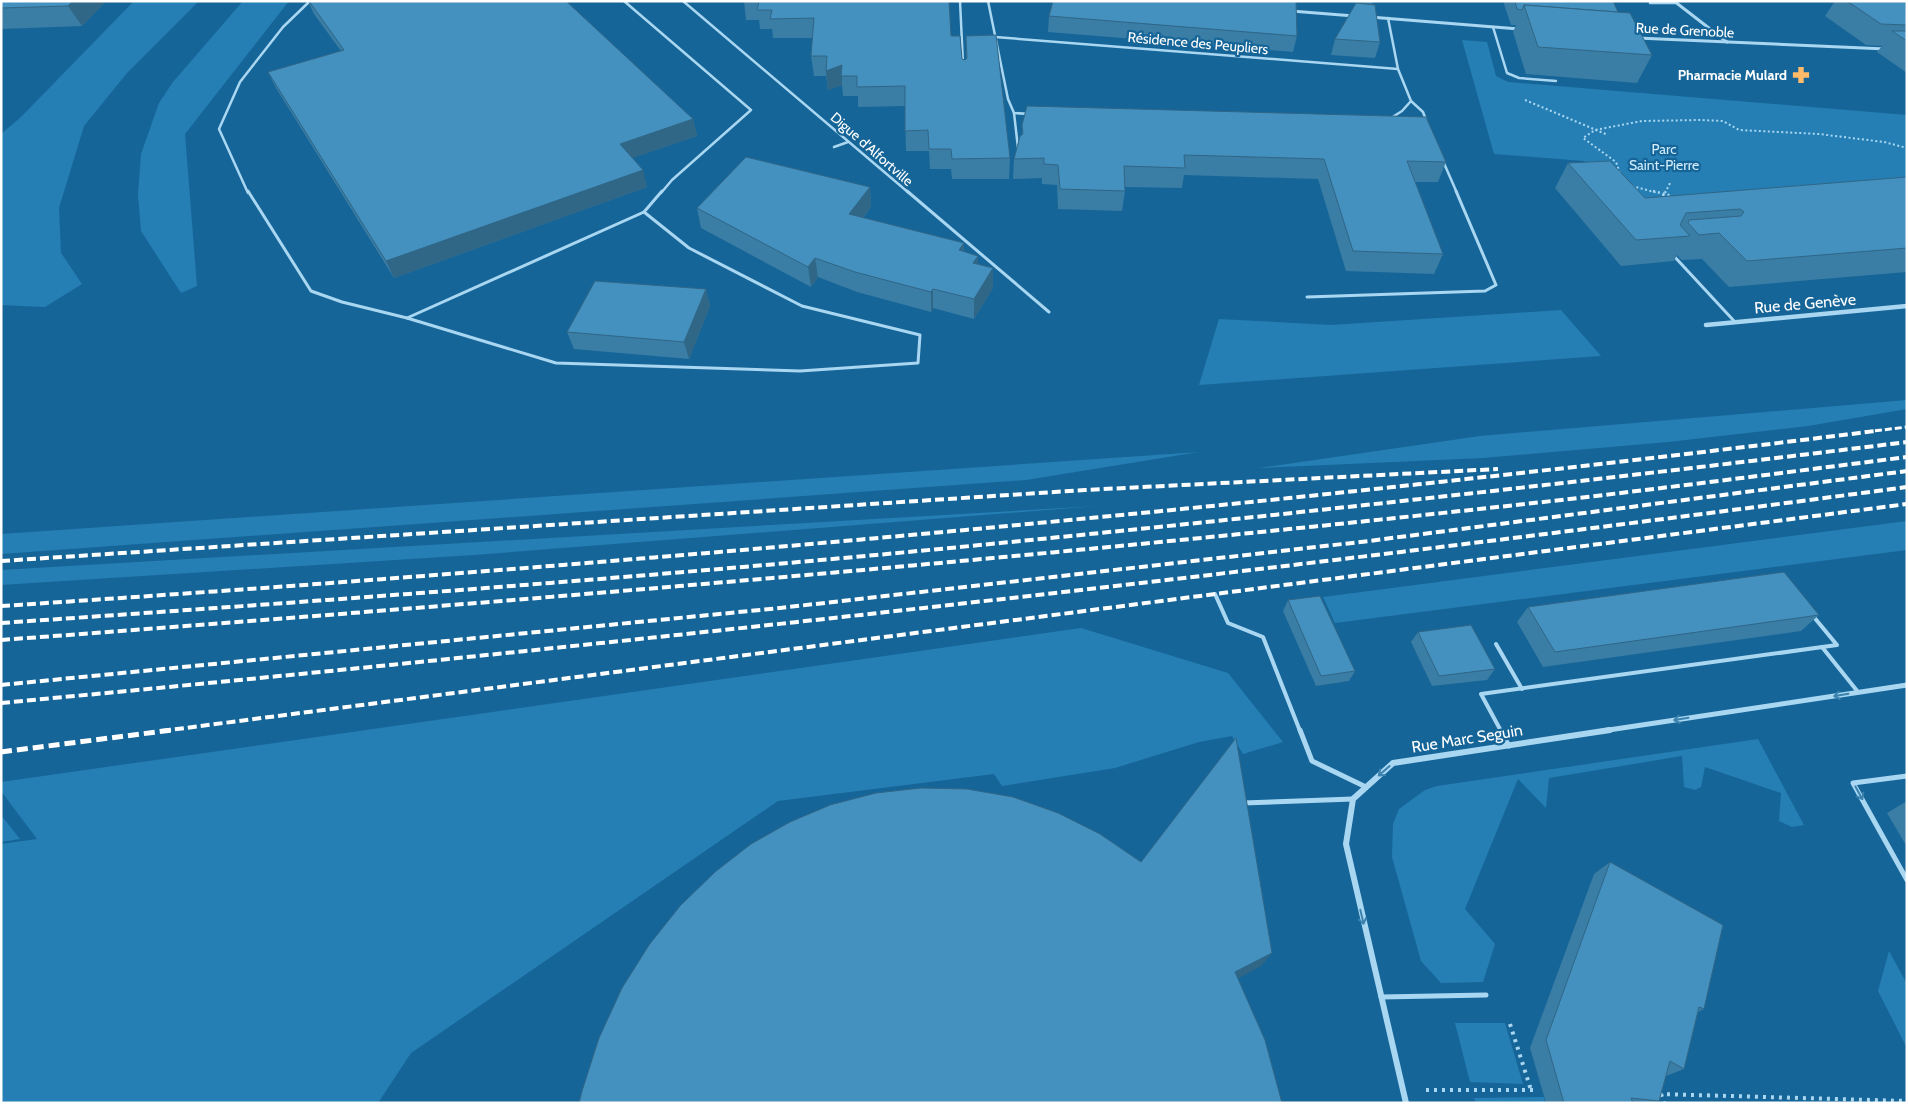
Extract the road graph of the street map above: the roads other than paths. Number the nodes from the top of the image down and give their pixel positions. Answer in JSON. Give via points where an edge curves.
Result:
{"nodes":[{"id":1,"x":310,"y":1,"type":"edge"},
{"id":2,"x":624,"y":1,"type":"edge"},
{"id":3,"x":683,"y":1,"type":"edge"},
{"id":4,"x":960,"y":1,"type":"edge"},
{"id":5,"x":1675,"y":2,"type":"edge"},
{"id":6,"x":988,"y":3,"type":"edge"},
{"id":7,"x":1650,"y":3,"type":"dead end"},
{"id":8,"x":1282,"y":10,"type":"edge"},
{"id":9,"x":1388,"y":18,"type":"junction"},
{"id":10,"x":1493,"y":27,"type":"junction"},
{"id":11,"x":1522,"y":29,"type":"edge"},
{"id":12,"x":995,"y":37,"type":"junction"},
{"id":13,"x":1630,"y":38,"type":"edge"},
{"id":14,"x":1728,"y":43,"type":"junction"},
{"id":15,"x":1888,"y":49,"type":"edge"},
{"id":16,"x":1398,"y":69,"type":"junction"},
{"id":17,"x":963,"y":70,"type":"edge"},
{"id":18,"x":1556,"y":81,"type":"edge"},
{"id":19,"x":1411,"y":101,"type":"junction"},
{"id":20,"x":1014,"y":113,"type":"junction"},
{"id":21,"x":1032,"y":114,"type":"edge"},
{"id":22,"x":1388,"y":119,"type":"edge"},
{"id":23,"x":1426,"y":121,"type":"edge"},
{"id":24,"x":848,"y":142,"type":"junction"},
{"id":25,"x":834,"y":147,"type":"dead end"},
{"id":26,"x":1019,"y":153,"type":"edge"},
{"id":27,"x":1442,"y":157,"type":"edge"},
{"id":28,"x":644,"y":212,"type":"junction"},
{"id":29,"x":1667,"y":249,"type":"edge"},
{"id":30,"x":1307,"y":297,"type":"dead end"},
{"id":31,"x":1907,"y":306,"type":"edge"},
{"id":32,"x":1049,"y":312,"type":"dead end"},
{"id":33,"x":407,"y":318,"type":"junction"},
{"id":34,"x":1735,"y":322,"type":"junction"},
{"id":35,"x":1706,"y":325,"type":"dead end"},
{"id":36,"x":1214,"y":594,"type":"dead end"},
{"id":37,"x":1807,"y":609,"type":"edge"},
{"id":38,"x":1496,"y":644,"type":"dead end"},
{"id":39,"x":1822,"y":647,"type":"junction"},
{"id":40,"x":1907,"y":685,"type":"edge"},
{"id":41,"x":1522,"y":689,"type":"junction"},
{"id":42,"x":1858,"y":692,"type":"junction"},
{"id":43,"x":1509,"y":746,"type":"junction"},
{"id":44,"x":1907,"y":776,"type":"edge"},
{"id":45,"x":1366,"y":787,"type":"junction"},
{"id":46,"x":1353,"y":799,"type":"junction"},
{"id":47,"x":1241,"y":803,"type":"edge"},
{"id":48,"x":1907,"y":880,"type":"edge"},
{"id":49,"x":1486,"y":995,"type":"dead end"},
{"id":50,"x":1380,"y":997,"type":"junction"},
{"id":51,"x":1406,"y":1103,"type":"edge"}],
"edges":[{"from":1,"to":33,"type":"lane","via":[[283,27],[240,82],[219,129],[251,199],[311,290],[342,302]]},
{"from":2,"to":28,"type":"lane","via":[[751,110],[672,180]]},
{"from":3,"to":24,"type":"lane","name":"Digue d'Alfortville"},
{"from":4,"to":17,"type":"lane"},
{"from":5,"to":7,"type":"lane"},
{"from":5,"to":14,"type":"street"},
{"from":6,"to":12,"type":"lane"},
{"from":8,"to":9,"type":"street"},
{"from":9,"to":10,"type":"street"},
{"from":9,"to":16,"type":"lane"},
{"from":10,"to":11,"type":"street"},
{"from":10,"to":18,"type":"lane","via":[[1506,73],[1519,78]]},
{"from":12,"to":16,"type":"lane","name":"Résidence des Peupliers"},
{"from":12,"to":20,"type":"lane"},
{"from":13,"to":14,"type":"street","name":"Rue de Grenoble"},
{"from":14,"to":15,"type":"street","name":"Rue de Grenoble"},
{"from":16,"to":19,"type":"lane"},
{"from":19,"to":22,"type":"lane"},
{"from":19,"to":23,"type":"lane"},
{"from":20,"to":21,"type":"lane"},
{"from":20,"to":26,"type":"lane"},
{"from":24,"to":25,"type":"lane"},
{"from":24,"to":32,"type":"lane","name":"Digue d'Alfortville"},
{"from":27,"to":30,"type":"lane","via":[[1496,285],[1485,291]]},
{"from":28,"to":33,"type":"lane"},
{"from":28,"to":33,"type":"lane","via":[[689,248],[802,306],[920,335],[918,363],[800,371],[556,363]]},
{"from":29,"to":34,"type":"lane"},
{"from":31,"to":34,"type":"street","name":"Rue de Genève"},
{"from":34,"to":35,"type":"street","name":"Rue de Genève"},
{"from":36,"to":45,"type":"lane","via":[[1228,623],[1263,636],[1312,761]]},
{"from":37,"to":39,"type":"lane","via":[[1837,645]]},
{"from":38,"to":41,"type":"lane"},
{"from":39,"to":41,"type":"lane"},
{"from":39,"to":42,"type":"lane"},
{"from":40,"to":42,"type":"street","name":"Rue Marc Seguin"},
{"from":41,"to":43,"type":"lane","via":[[1481,694]]},
{"from":42,"to":43,"type":"street","name":"Rue Marc Seguin","one_way":true},
{"from":43,"to":45,"type":"street","name":"Rue Marc Seguin","one_way":true,"via":[[1393,763]]},
{"from":44,"to":48,"type":"lane","one_way":true,"via":[[1853,783]]},
{"from":45,"to":46,"type":"street","name":"Rue Marc Seguin"},
{"from":46,"to":47,"type":"lane"},
{"from":46,"to":50,"type":"street","one_way":true,"via":[[1346,844]]},
{"from":49,"to":50,"type":"lane"},
{"from":50,"to":51,"type":"street"}]}
